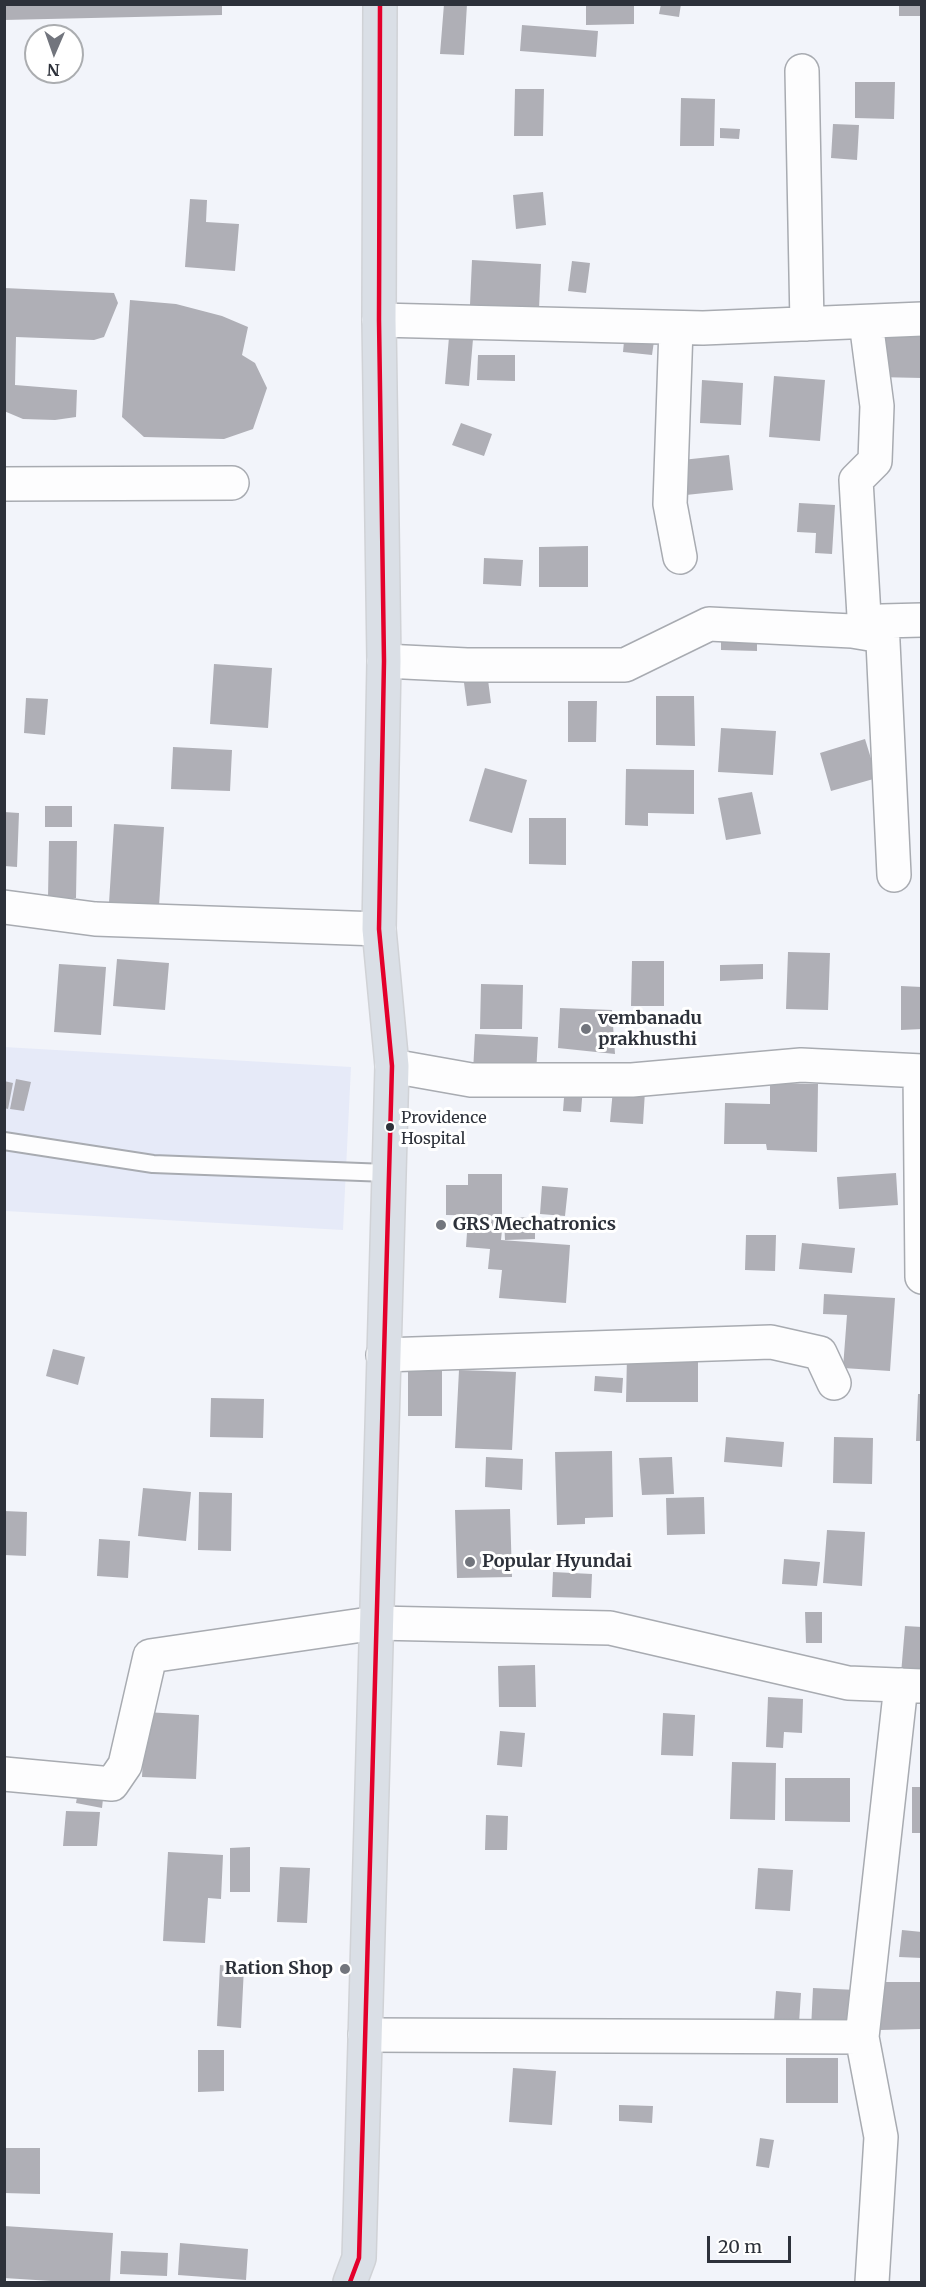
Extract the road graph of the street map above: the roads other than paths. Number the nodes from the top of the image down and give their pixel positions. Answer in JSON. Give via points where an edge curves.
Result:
{"nodes":[{"id":1,"x":380,"y":4,"type":"edge"},
{"id":2,"x":802,"y":71,"type":"dead end"},
{"id":3,"x":921,"y":319,"type":"edge"},
{"id":4,"x":379,"y":320,"type":"junction"},
{"id":5,"x":866,"y":322,"type":"junction"},
{"id":6,"x":807,"y":324,"type":"junction"},
{"id":7,"x":676,"y":328,"type":"junction"},
{"id":8,"x":232,"y":483,"type":"dead end"},
{"id":9,"x":4,"y":484,"type":"edge"},
{"id":10,"x":680,"y":557,"type":"dead end"},
{"id":11,"x":921,"y":620,"type":"edge"},
{"id":12,"x":873,"y":635,"type":"junction"},
{"id":13,"x":384,"y":662,"type":"junction"},
{"id":14,"x":894,"y":875,"type":"dead end"},
{"id":15,"x":4,"y":907,"type":"edge"},
{"id":16,"x":379,"y":929,"type":"junction"},
{"id":17,"x":392,"y":1066,"type":"junction"},
{"id":18,"x":921,"y":1071,"type":"edge"},
{"id":19,"x":4,"y":1142,"type":"edge"},
{"id":20,"x":387,"y":1173,"type":"junction"},
{"id":21,"x":921,"y":1277,"type":"edge"},
{"id":22,"x":383,"y":1355,"type":"junction"},
{"id":23,"x":834,"y":1383,"type":"dead end"},
{"id":24,"x":376,"y":1623,"type":"junction"},
{"id":25,"x":911,"y":1685,"type":"edge"},
{"id":26,"x":4,"y":1774,"type":"edge"},
{"id":27,"x":365,"y":2035,"type":"junction"},
{"id":28,"x":862,"y":2037,"type":"junction"},
{"id":29,"x":360,"y":2274,"type":"edge"},
{"id":30,"x":872,"y":2283,"type":"edge"}],
"edges":[{"from":1,"to":4,"type":"highway"},
{"from":2,"to":6,"type":"street"},
{"from":3,"to":5,"type":"street"},
{"from":4,"to":7,"type":"street"},
{"from":4,"to":13,"type":"highway"},
{"from":5,"to":6,"type":"street"},
{"from":5,"to":12,"type":"street","via":[[877,406],[875,461],[856,480]]},
{"from":6,"to":7,"type":"street"},
{"from":7,"to":10,"type":"street","via":[[670,504]]},
{"from":8,"to":9,"type":"street"},
{"from":11,"to":12,"type":"street","via":[[882,621]]},
{"from":12,"to":13,"type":"street","via":[[709,624],[625,665]]},
{"from":12,"to":14,"type":"street"},
{"from":13,"to":16,"type":"highway"},
{"from":15,"to":16,"type":"street","via":[[95,919]]},
{"from":16,"to":17,"type":"highway"},
{"from":17,"to":18,"type":"street","via":[[471,1080],[632,1080],[801,1065]]},
{"from":17,"to":20,"type":"highway"},
{"from":18,"to":21,"type":"street"},
{"from":19,"to":20,"type":"lane","via":[[153,1164]]},
{"from":20,"to":22,"type":"highway"},
{"from":22,"to":23,"type":"street","via":[[771,1342],[820,1353]]},
{"from":22,"to":24,"type":"highway"},
{"from":24,"to":25,"type":"street","via":[[610,1628],[848,1683]]},
{"from":24,"to":26,"type":"street","via":[[150,1656],[125,1765],[112,1784]]},
{"from":24,"to":27,"type":"highway"},
{"from":25,"to":28,"type":"street"},
{"from":27,"to":28,"type":"street"},
{"from":27,"to":29,"type":"highway"},
{"from":28,"to":30,"type":"street","via":[[881,2136]]}]}
